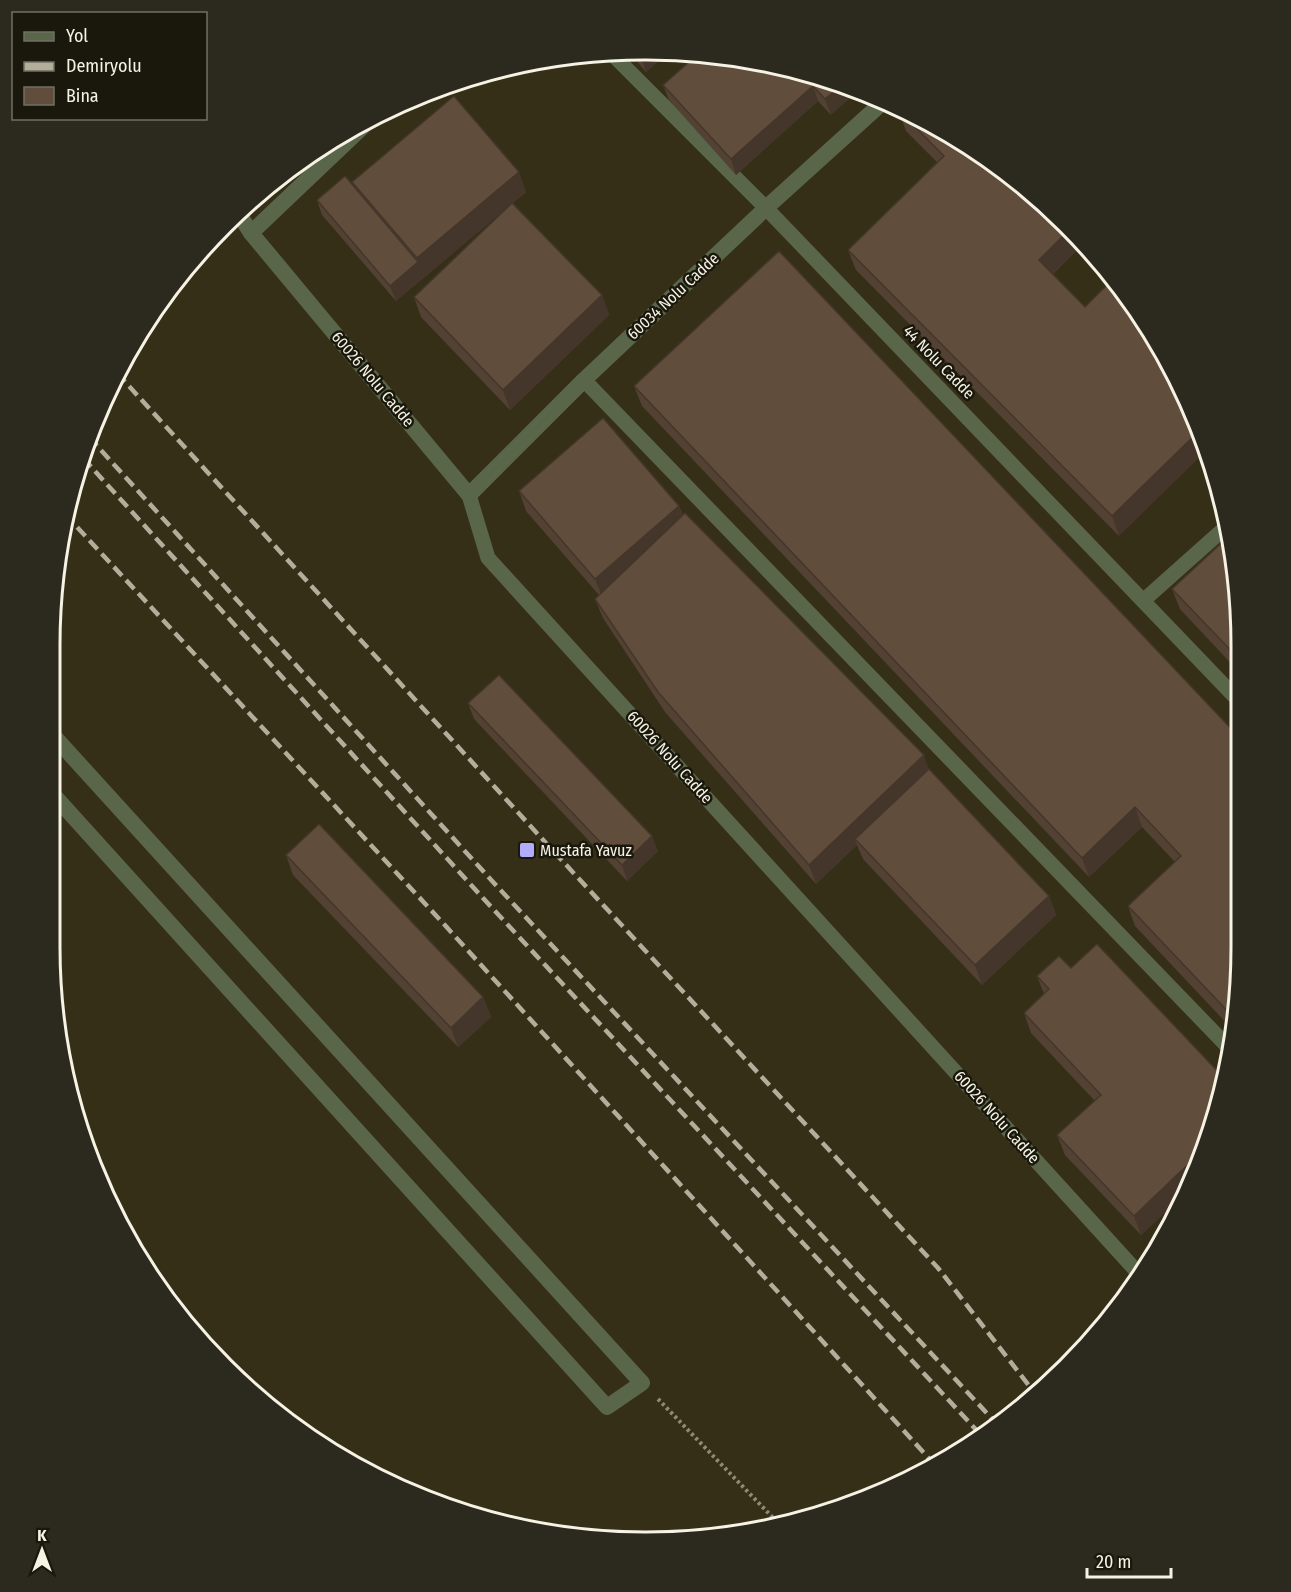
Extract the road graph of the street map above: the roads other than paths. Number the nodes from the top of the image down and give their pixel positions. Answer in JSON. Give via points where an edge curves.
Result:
{"nodes":[{"id":1,"x":619,"y":61,"type":"edge"},
{"id":2,"x":877,"y":108,"type":"edge"},
{"id":3,"x":347,"y":142,"type":"edge"},
{"id":4,"x":766,"y":208,"type":"junction"},
{"id":5,"x":243,"y":220,"type":"edge"},
{"id":6,"x":251,"y":233,"type":"junction"},
{"id":7,"x":584,"y":380,"type":"junction"},
{"id":8,"x":469,"y":495,"type":"junction"},
{"id":9,"x":1220,"y":532,"type":"edge"},
{"id":10,"x":1144,"y":600,"type":"junction"},
{"id":11,"x":1231,"y":692,"type":"edge"},
{"id":12,"x":60,"y":743,"type":"edge"},
{"id":13,"x":60,"y":802,"type":"edge"},
{"id":14,"x":1223,"y":1042,"type":"edge"},
{"id":15,"x":1134,"y":1269,"type":"edge"}],
"edges":[{"from":1,"to":4,"type":"lane","name":"44 Nolu Cadde"},
{"from":2,"to":4,"type":"street","name":"60034 Nolu Cadde"},
{"from":3,"to":6,"type":"street"},
{"from":4,"to":7,"type":"street","name":"60034 Nolu Cadde"},
{"from":4,"to":10,"type":"lane","name":"44 Nolu Cadde"},
{"from":5,"to":6,"type":"street","name":"60026 Nolu Cadde"},
{"from":6,"to":8,"type":"street","name":"60026 Nolu Cadde"},
{"from":7,"to":8,"type":"street","name":"60034 Nolu Cadde"},
{"from":7,"to":14,"type":"lane"},
{"from":8,"to":15,"type":"lane","name":"60026 Nolu Cadde","via":[[488,558]]},
{"from":9,"to":10,"type":"lane"},
{"from":10,"to":11,"type":"lane","name":"44 Nolu Cadde"},
{"from":12,"to":13,"type":"street","via":[[642,1383],[607,1407]]}]}
